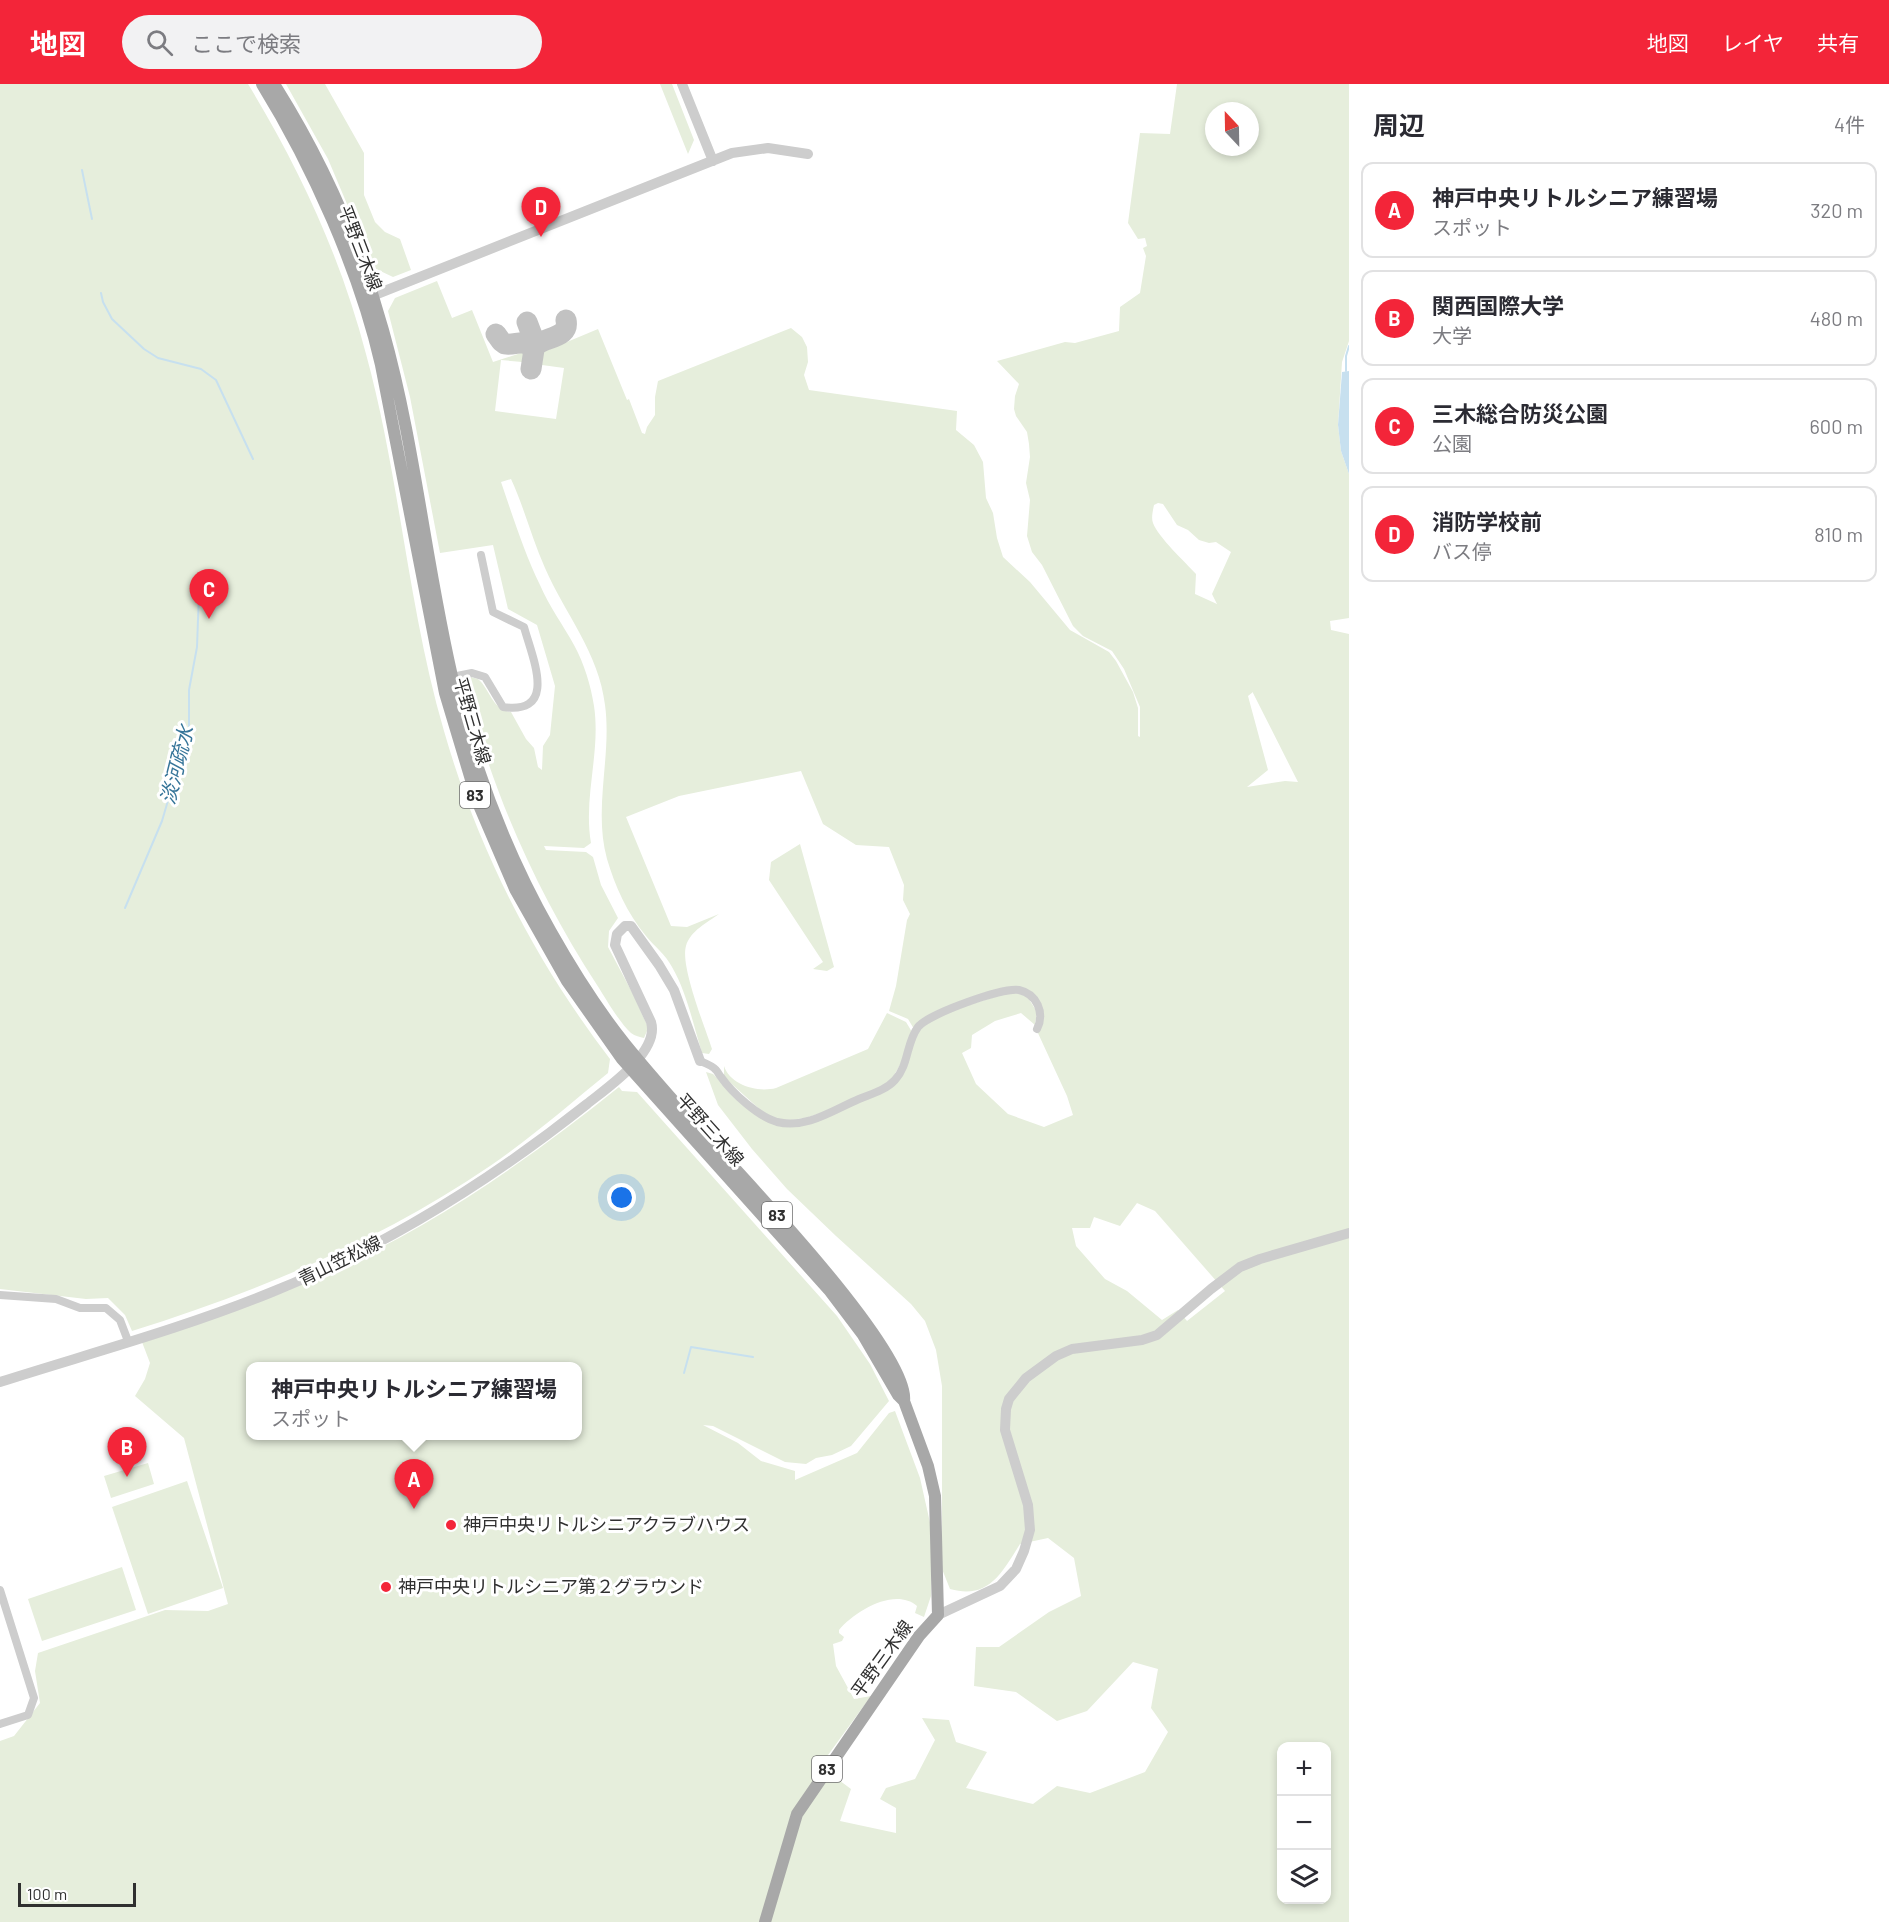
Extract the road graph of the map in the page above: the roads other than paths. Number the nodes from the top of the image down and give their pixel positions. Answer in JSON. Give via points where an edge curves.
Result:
{"nodes":[{"id":1,"x":262,"y":84,"type":"edge"},
{"id":2,"x":274,"y":84,"type":"edge"},
{"id":3,"x":682,"y":84,"type":"edge"},
{"id":4,"x":808,"y":154,"type":"dead end"},
{"id":5,"x":713,"y":161,"type":"junction"},
{"id":6,"x":367,"y":298,"type":"junction"},
{"id":7,"x":481,"y":555,"type":"dead end"},
{"id":8,"x":452,"y":677,"type":"junction"},
{"id":9,"x":1037,"y":1029,"type":"dead end"},
{"id":10,"x":700,"y":1061,"type":"joint"},
{"id":11,"x":634,"y":1063,"type":"junction"},
{"id":12,"x":1349,"y":1233,"type":"edge"},
{"id":13,"x":0,"y":1295,"type":"edge"},
{"id":14,"x":128,"y":1341,"type":"junction"},
{"id":15,"x":0,"y":1382,"type":"edge"},
{"id":16,"x":0,"y":1590,"type":"edge"},
{"id":17,"x":938,"y":1615,"type":"junction"},
{"id":18,"x":0,"y":1724,"type":"edge"},
{"id":19,"x":765,"y":1922,"type":"edge"}],
"edges":[{"from":1,"to":6,"type":"main road","name":"平野三木線","number":"83","via":[[317,189]]},
{"from":2,"to":6,"type":"main road","name":"平野三木線","number":"83","via":[[330,186]]},
{"from":3,"to":5,"type":"street"},
{"from":4,"to":5,"type":"street","via":[[757,148]]},
{"from":5,"to":6,"type":"street"},
{"from":6,"to":8,"type":"main road","name":"平野三木線","number":"83","via":[[397,384]]},
{"from":6,"to":11,"type":"main road","name":"平野三木線","number":"83","via":[[443,686],[478,803],[509,877],[550,954],[583,1006]]},
{"from":7,"to":8,"type":"street","via":[[493,612],[524,627],[539,683],[538,694],[531,703],[503,707],[485,677],[472,673]]},
{"from":8,"to":11,"type":"main road","name":"平野三木線","number":"83","via":[[482,780],[525,883],[552,934]]},
{"from":9,"to":10,"type":"street","via":[[1041,1019],[1038,1005],[1018,990],[939,1012],[919,1026],[893,1083],[828,1114],[795,1122],[780,1122],[762,1115],[736,1094],[717,1070]]},
{"from":10,"to":11,"type":"street","name":"青山笠松線","via":[[670,983],[628,924],[617,934],[615,945],[653,1030],[650,1044]]},
{"from":11,"to":14,"type":"street","name":"青山笠松線","via":[[614,1083],[494,1174],[375,1245],[262,1296]]},
{"from":11,"to":17,"type":"main road","name":"平野三木線","number":"83","via":[[829,1290],[904,1401],[935,1496]]},
{"from":12,"to":17,"type":"street","via":[[1240,1268],[1157,1335],[1142,1341],[1072,1350],[1056,1356],[1026,1378],[1009,1399],[1005,1430],[1028,1505],[1030,1530],[1024,1551],[1016,1569],[1000,1586]]},
{"from":13,"to":14,"type":"street","via":[[56,1299],[80,1308],[106,1308],[120,1320]]},
{"from":14,"to":15,"type":"street","name":"青山笠松線"},
{"from":16,"to":18,"type":"street","via":[[34,1698],[28,1715]]},
{"from":17,"to":19,"type":"main road","name":"平野三木線","number":"83","via":[[919,1636],[797,1814]]}]}
